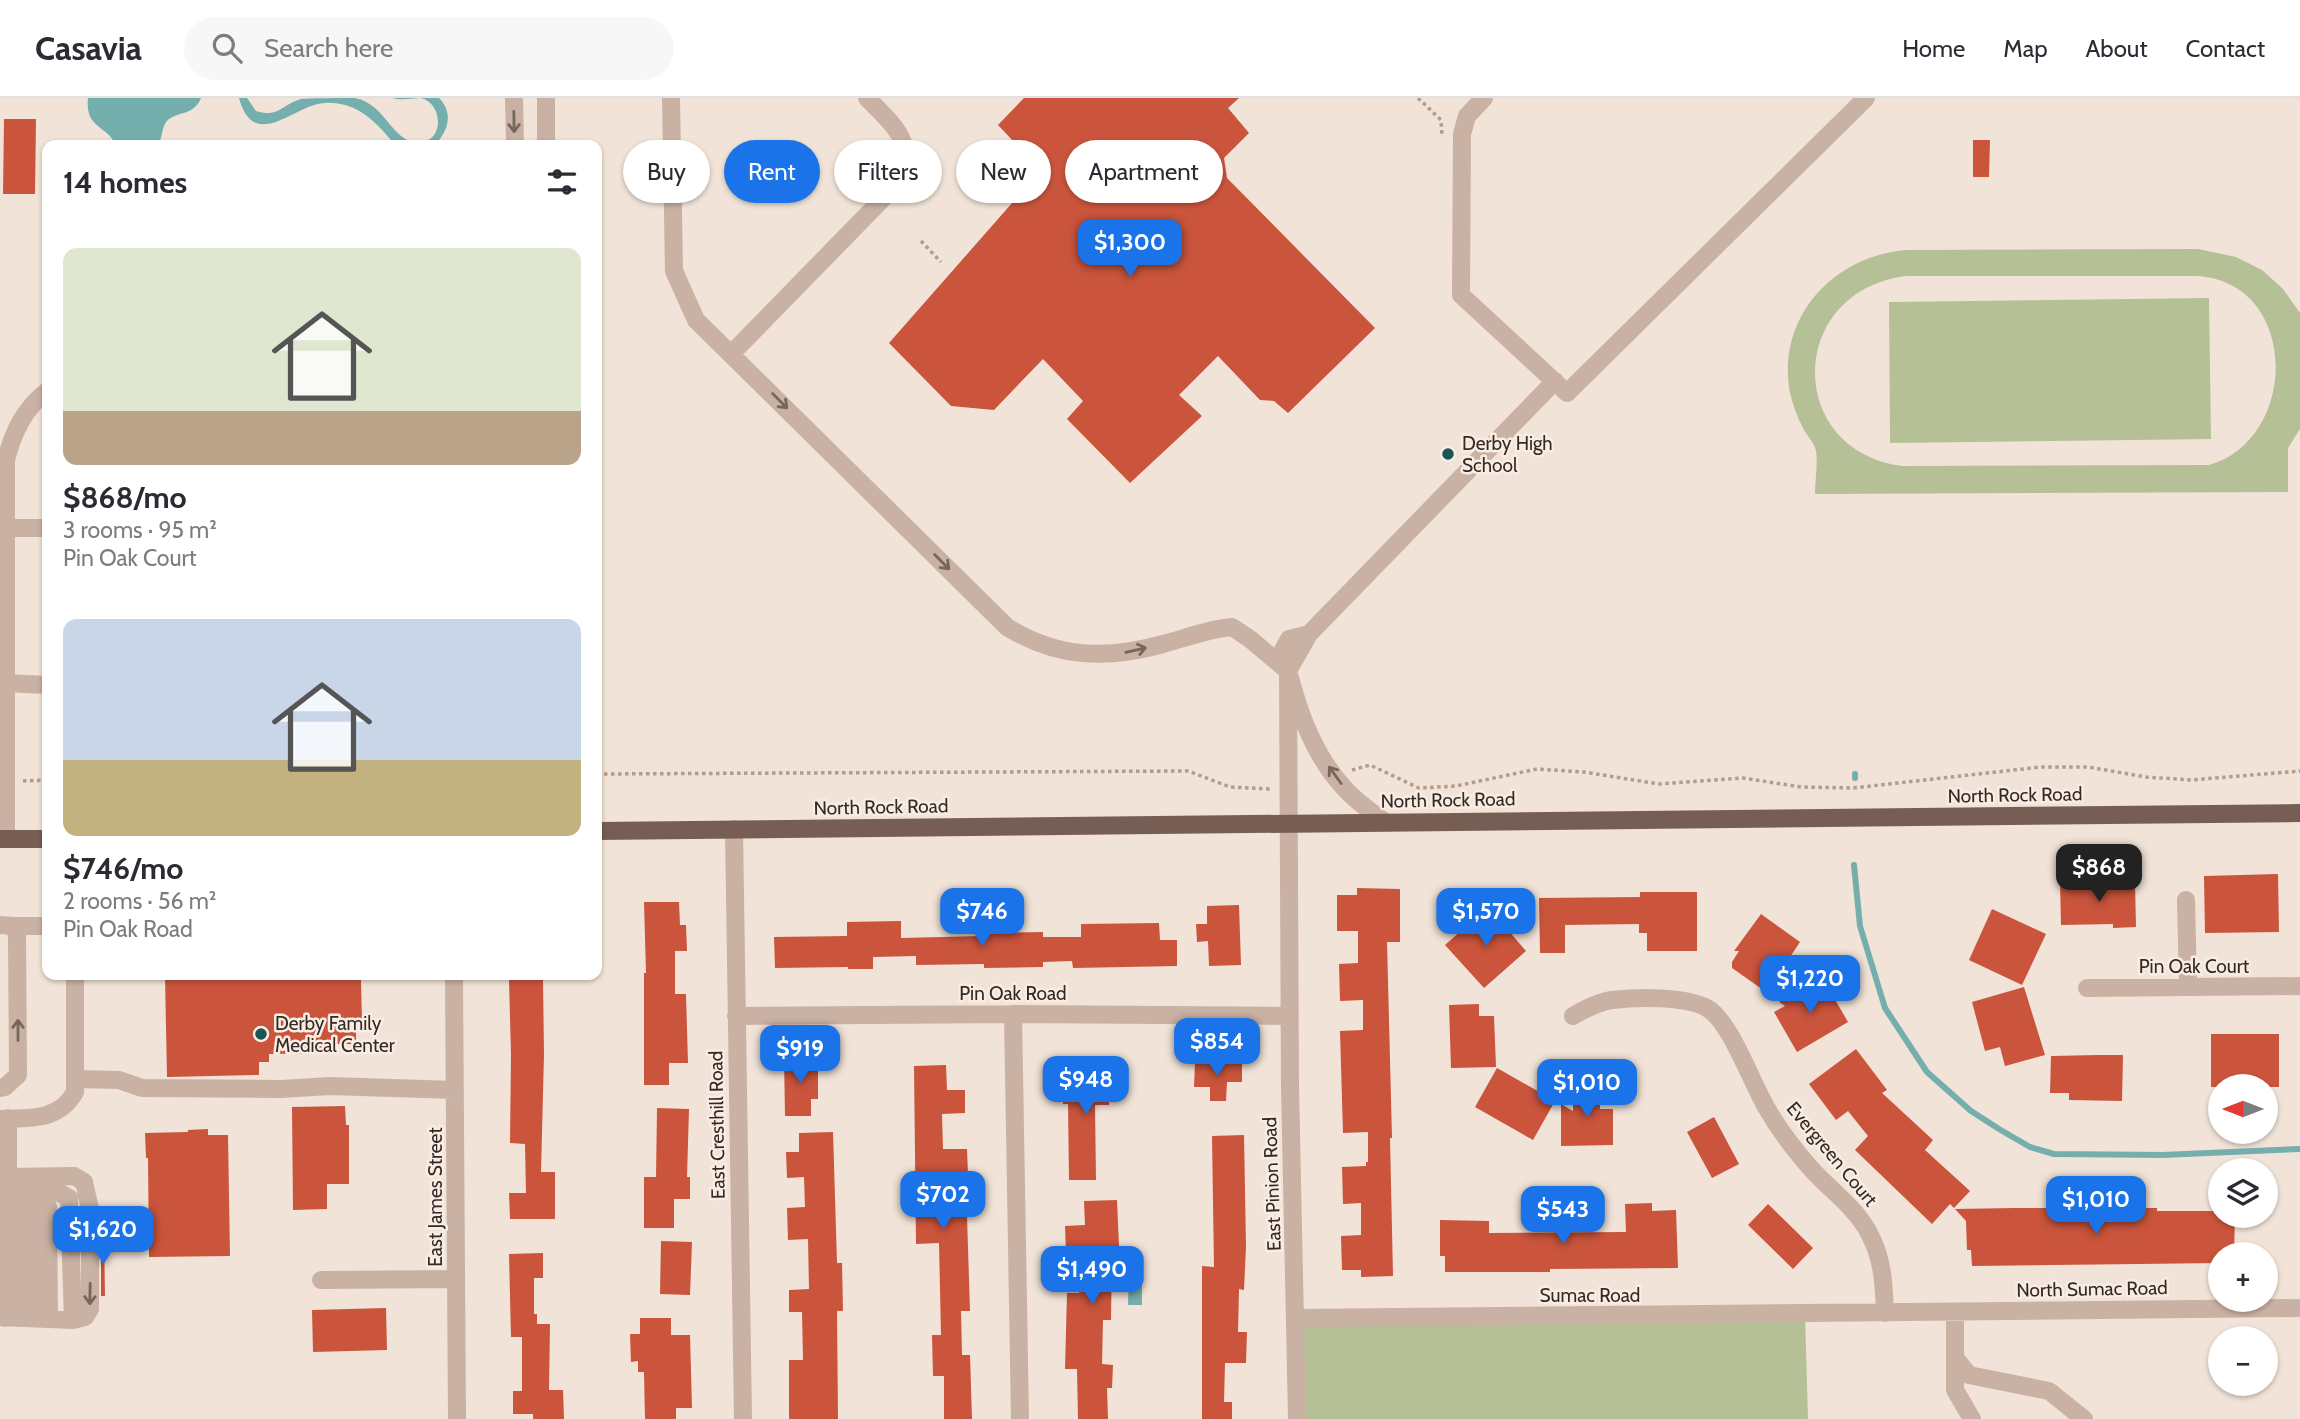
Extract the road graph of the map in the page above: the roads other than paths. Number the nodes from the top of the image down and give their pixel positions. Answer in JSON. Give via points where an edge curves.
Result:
{"nodes":[{"id":1,"x":514,"y":98,"type":"edge"},
{"id":2,"x":546,"y":98,"type":"edge"},
{"id":3,"x":671,"y":98,"type":"edge"},
{"id":4,"x":867,"y":98,"type":"edge"},
{"id":5,"x":1484,"y":98,"type":"edge"},
{"id":6,"x":1866,"y":98,"type":"edge"},
{"id":7,"x":515,"y":140,"type":"edge"},
{"id":8,"x":546,"y":140,"type":"edge"},
{"id":9,"x":732,"y":353,"type":"junction"},
{"id":10,"x":1555,"y":381,"type":"junction"},
{"id":11,"x":42,"y":395,"type":"edge"},
{"id":12,"x":5,"y":528,"type":"junction"},
{"id":13,"x":42,"y":528,"type":"edge"},
{"id":14,"x":3,"y":602,"type":"edge"},
{"id":15,"x":1288,"y":671,"type":"junction"},
{"id":16,"x":5,"y":683,"type":"junction"},
{"id":17,"x":42,"y":685,"type":"edge"},
{"id":18,"x":2300,"y":814,"type":"edge"},
{"id":19,"x":1288,"y":822,"type":"junction"},
{"id":20,"x":1385,"y":822,"type":"junction"},
{"id":21,"x":734,"y":830,"type":"junction"},
{"id":22,"x":602,"y":831,"type":"edge"},
{"id":23,"x":3,"y":839,"type":"edge"},
{"id":24,"x":42,"y":839,"type":"edge"},
{"id":25,"x":2186,"y":901,"type":"dead end"},
{"id":26,"x":7,"y":925,"type":"edge"},
{"id":27,"x":42,"y":926,"type":"edge"},
{"id":28,"x":75,"y":980,"type":"edge"},
{"id":29,"x":454,"y":980,"type":"edge"},
{"id":30,"x":2188,"y":986,"type":"junction"},
{"id":31,"x":2300,"y":986,"type":"edge"},
{"id":32,"x":2087,"y":988,"type":"dead end"},
{"id":33,"x":1013,"y":1014,"type":"junction"},
{"id":34,"x":736,"y":1016,"type":"junction"},
{"id":35,"x":1290,"y":1016,"type":"junction"},
{"id":36,"x":1573,"y":1016,"type":"dead end"},
{"id":37,"x":77,"y":1079,"type":"junction"},
{"id":38,"x":0,"y":1088,"type":"edge"},
{"id":39,"x":455,"y":1090,"type":"junction"},
{"id":40,"x":4,"y":1119,"type":"edge"},
{"id":41,"x":11,"y":1203,"type":"edge"},
{"id":42,"x":456,"y":1279,"type":"junction"},
{"id":43,"x":321,"y":1280,"type":"dead end"},
{"id":44,"x":2300,"y":1308,"type":"edge"},
{"id":45,"x":1955,"y":1312,"type":"junction"},
{"id":46,"x":1885,"y":1313,"type":"junction"},
{"id":47,"x":21,"y":1318,"type":"edge"},
{"id":48,"x":1296,"y":1318,"type":"junction"},
{"id":49,"x":1955,"y":1357,"type":"junction"},
{"id":50,"x":457,"y":1419,"type":"edge"},
{"id":51,"x":743,"y":1419,"type":"edge"},
{"id":52,"x":1020,"y":1419,"type":"edge"},
{"id":53,"x":1297,"y":1419,"type":"edge"},
{"id":54,"x":1972,"y":1419,"type":"edge"},
{"id":55,"x":2084,"y":1419,"type":"edge"}],
"edges":[{"from":1,"to":7,"type":"street","one_way":true},
{"from":2,"to":8,"type":"street"},
{"from":3,"to":9,"type":"street","via":[[674,271],[696,320]]},
{"from":4,"to":9,"type":"street","via":[[900,132],[905,143],[905,176]]},
{"from":5,"to":10,"type":"street","via":[[1467,116],[1462,134],[1461,295]]},
{"from":6,"to":10,"type":"street","via":[[1567,393]]},
{"from":9,"to":15,"type":"street","one_way":true,"via":[[1007,627],[1025,638],[1076,653],[1120,654],[1232,627]]},
{"from":10,"to":15,"type":"street","via":[[1309,634]]},
{"from":11,"to":12,"type":"street","via":[[11,439],[6,460]]},
{"from":12,"to":13,"type":"street"},
{"from":12,"to":14,"type":"street"},
{"from":14,"to":16,"type":"street"},
{"from":15,"to":19,"type":"street","name":"East Pinion Road"},
{"from":20,"to":15,"type":"street","one_way":true,"via":[[1346,791],[1317,750]]},
{"from":16,"to":17,"type":"street"},
{"from":16,"to":23,"type":"street"},
{"from":18,"to":20,"type":"main road","name":"North Rock Road"},
{"from":19,"to":20,"type":"main road","name":"North Rock Road"},
{"from":19,"to":21,"type":"main road","name":"North Rock Road"},
{"from":19,"to":35,"type":"street","name":"East Pinion Road"},
{"from":21,"to":22,"type":"main road","name":"North Rock Road"},
{"from":21,"to":34,"type":"street","name":"East Cresthill Road"},
{"from":23,"to":24,"type":"main road"},
{"from":25,"to":30,"type":"street"},
{"from":26,"to":27,"type":"street"},
{"from":38,"to":26,"type":"street","one_way":true,"via":[[19,1074],[18,953]]},
{"from":28,"to":37,"type":"street"},
{"from":29,"to":39,"type":"street","name":"East James Street"},
{"from":30,"to":31,"type":"street","name":"Pin Oak Court"},
{"from":30,"to":32,"type":"street","name":"Pin Oak Court"},
{"from":33,"to":34,"type":"street","name":"Pin Oak Road"},
{"from":33,"to":35,"type":"street","name":"Pin Oak Road"},
{"from":33,"to":52,"type":"street"},
{"from":34,"to":51,"type":"street","name":"East Cresthill Road"},
{"from":35,"to":48,"type":"street","name":"East Pinion Road"},
{"from":36,"to":46,"type":"street","name":"Evergreen Court","via":[[1612,1000],[1675,999],[1709,1009],[1723,1022],[1782,1132],[1870,1233],[1884,1280]]},
{"from":37,"to":39,"type":"street","via":[[119,1080],[142,1088]]},
{"from":37,"to":40,"type":"street","via":[[69,1104],[60,1110],[44,1118]]},
{"from":39,"to":42,"type":"street","name":"East James Street"},
{"from":40,"to":41,"type":"street"},
{"from":41,"to":47,"type":"street"},
{"from":41,"to":47,"type":"street","via":[[48,1206]]},
{"from":41,"to":47,"type":"street","one_way":true,"via":[[58,1192],[69,1198],[73,1320]]},
{"from":42,"to":43,"type":"street"},
{"from":42,"to":50,"type":"street","name":"East James Street"},
{"from":44,"to":45,"type":"street","name":"North Sumac Road"},
{"from":45,"to":46,"type":"street","name":"North Sumac Road"},
{"from":45,"to":49,"type":"street"},
{"from":46,"to":48,"type":"street","name":"Sumac Road"},
{"from":48,"to":53,"type":"street","name":"East Pinion Road"},
{"from":49,"to":54,"type":"street","via":[[1955,1390]]},
{"from":49,"to":55,"type":"street","via":[[1969,1375],[2049,1391]]}]}
